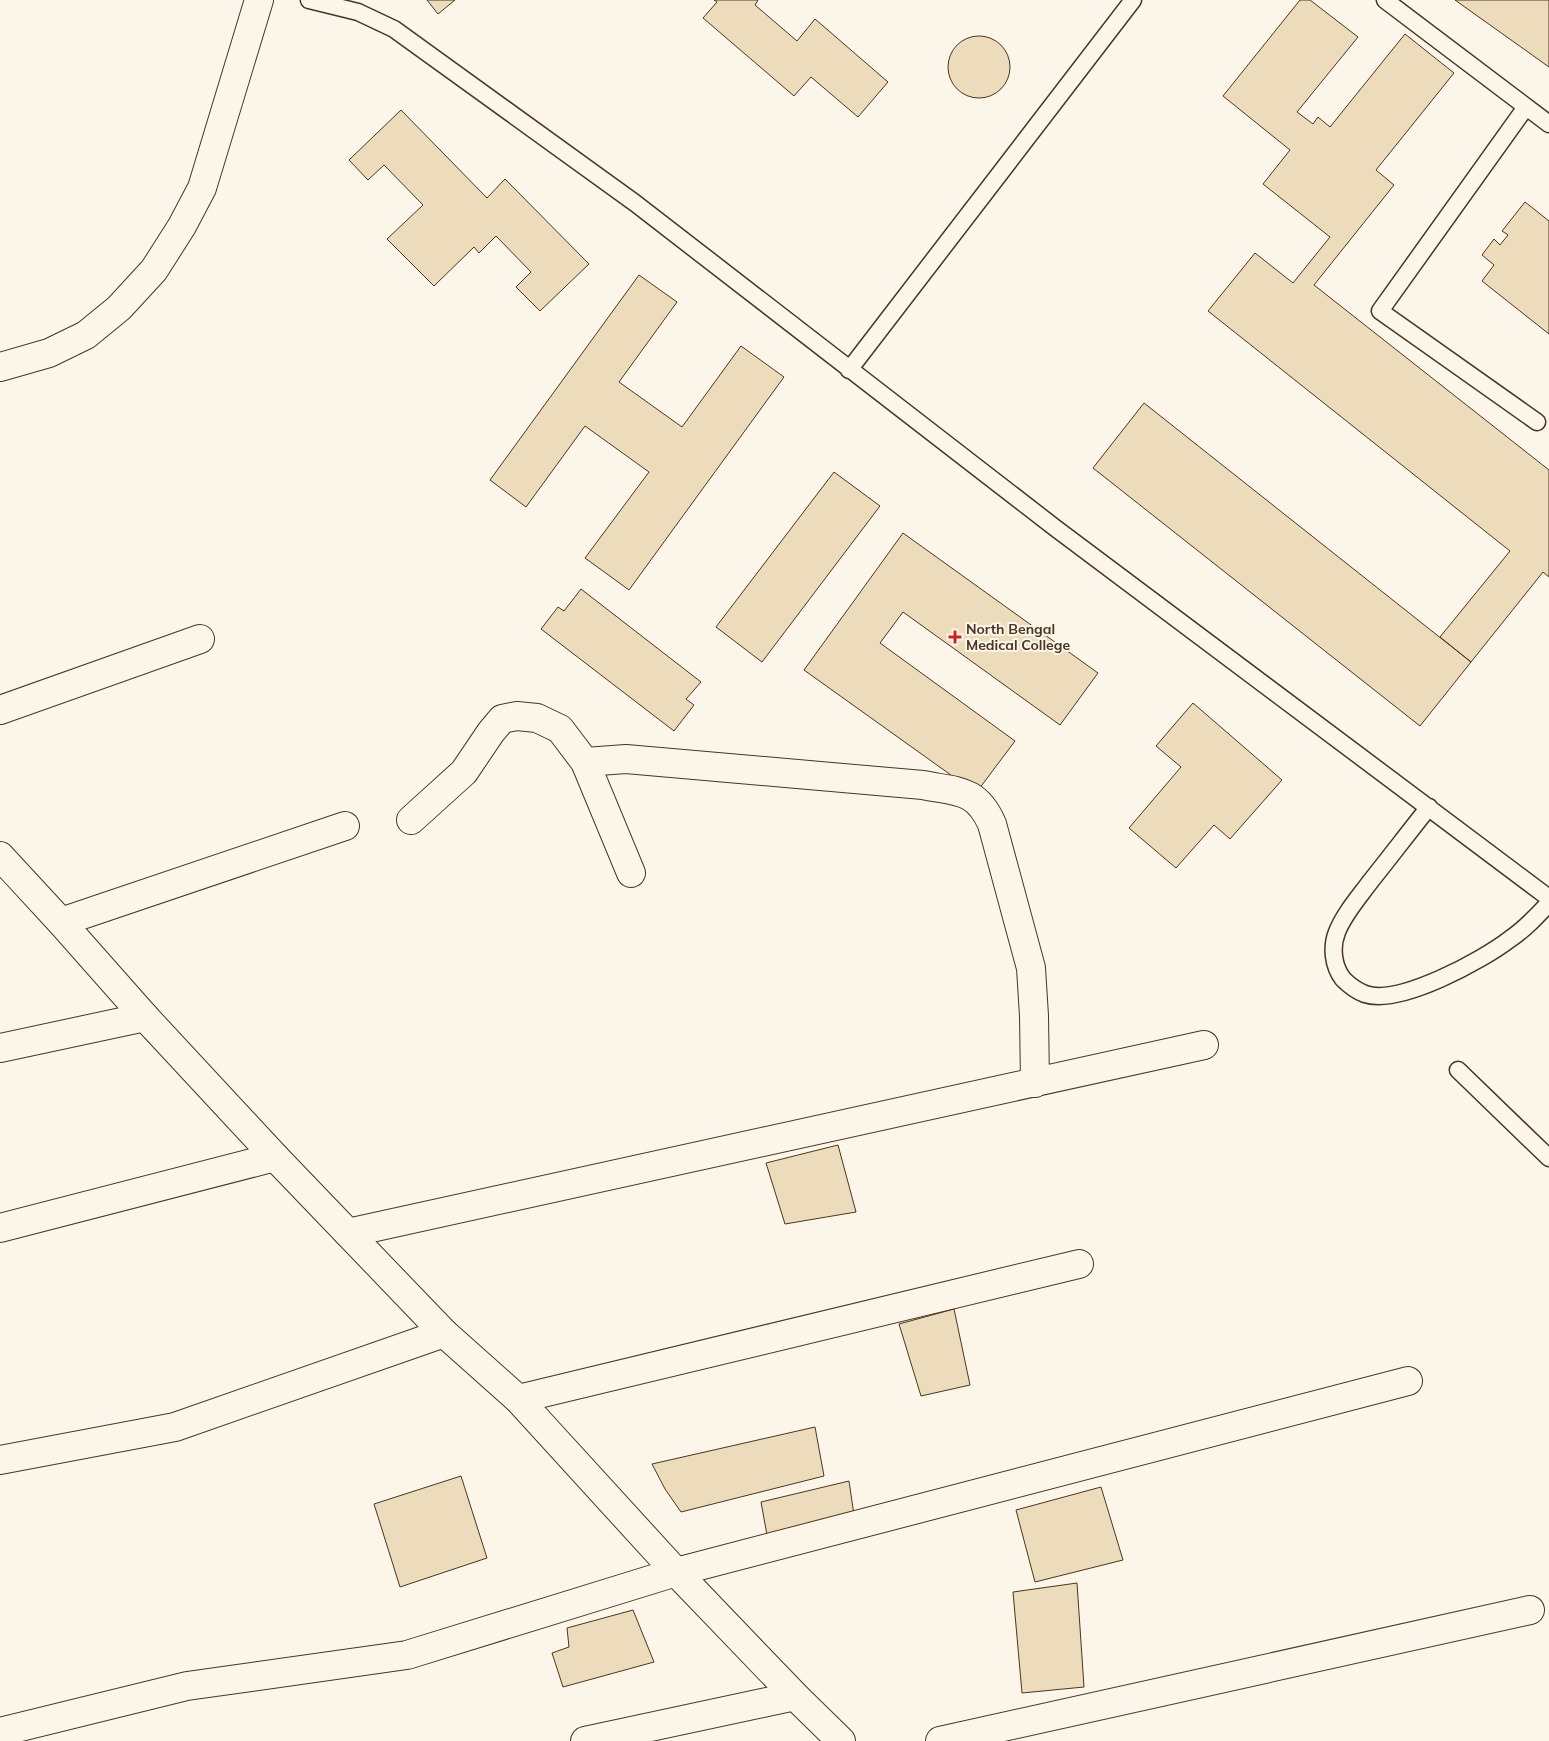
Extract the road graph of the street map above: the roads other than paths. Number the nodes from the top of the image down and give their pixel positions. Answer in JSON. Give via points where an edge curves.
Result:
{"nodes":[{"id":1,"x":259,"y":0,"type":"edge"},
{"id":2,"x":308,"y":0,"type":"edge"},
{"id":3,"x":1133,"y":0,"type":"edge"},
{"id":4,"x":1385,"y":0,"type":"edge"},
{"id":5,"x":1526,"y":107,"type":"junction"},
{"id":6,"x":1549,"y":124,"type":"edge"},
{"id":7,"x":0,"y":367,"type":"edge"},
{"id":8,"x":849,"y":370,"type":"junction"},
{"id":9,"x":1537,"y":422,"type":"dead end"},
{"id":10,"x":200,"y":639,"type":"dead end"},
{"id":11,"x":0,"y":710,"type":"edge"},
{"id":12,"x":585,"y":762,"type":"junction"},
{"id":13,"x":1429,"y":807,"type":"junction"},
{"id":14,"x":411,"y":820,"type":"dead end"},
{"id":15,"x":345,"y":826,"type":"dead end"},
{"id":16,"x":0,"y":856,"type":"edge"},
{"id":17,"x":631,"y":873,"type":"dead end"},
{"id":18,"x":1549,"y":898,"type":"edge"},
{"id":19,"x":1549,"y":903,"type":"edge"},
{"id":20,"x":61,"y":922,"type":"junction"},
{"id":21,"x":145,"y":1017,"type":"junction"},
{"id":22,"x":1204,"y":1045,"type":"dead end"},
{"id":23,"x":0,"y":1048,"type":"edge"},
{"id":24,"x":1458,"y":1070,"type":"dead end"},
{"id":25,"x":1035,"y":1083,"type":"junction"},
{"id":26,"x":275,"y":1157,"type":"junction"},
{"id":27,"x":1549,"y":1158,"type":"edge"},
{"id":28,"x":0,"y":1228,"type":"edge"},
{"id":29,"x":348,"y":1233,"type":"junction"},
{"id":30,"x":1078,"y":1264,"type":"dead end"},
{"id":31,"x":444,"y":1333,"type":"junction"},
{"id":32,"x":1408,"y":1381,"type":"dead end"},
{"id":33,"x":518,"y":1399,"type":"junction"},
{"id":34,"x":0,"y":1460,"type":"edge"},
{"id":35,"x":676,"y":1572,"type":"junction"},
{"id":36,"x":1530,"y":1610,"type":"dead end"},
{"id":37,"x":795,"y":1696,"type":"junction"},
{"id":38,"x":0,"y":1732,"type":"edge"},
{"id":39,"x":585,"y":1741,"type":"edge"},
{"id":40,"x":842,"y":1741,"type":"edge"},
{"id":41,"x":940,"y":1741,"type":"edge"}],
"edges":[{"from":1,"to":7,"type":"street","via":[[202,188],[154,270],[119,308],[86,335],[49,353]]},
{"from":2,"to":8,"type":"lane","via":[[358,12],[394,29],[635,203]]},
{"from":3,"to":8,"type":"lane"},
{"from":4,"to":5,"type":"lane"},
{"from":5,"to":6,"type":"lane"},
{"from":5,"to":9,"type":"lane","via":[[1380,311]]},
{"from":8,"to":13,"type":"lane"},
{"from":10,"to":11,"type":"street"},
{"from":12,"to":14,"type":"street","via":[[560,729],[537,718],[517,716],[502,719],[464,772]]},
{"from":12,"to":17,"type":"street"},
{"from":12,"to":25,"type":"street","via":[[626,759],[913,784],[966,793],[978,801],[992,824],[1031,968]]},
{"from":13,"to":18,"type":"lane"},
{"from":13,"to":19,"type":"lane","via":[[1361,893],[1337,933],[1333,948],[1335,964],[1353,988],[1366,995],[1378,996],[1437,981],[1510,940]]},
{"from":15,"to":20,"type":"street"},
{"from":16,"to":20,"type":"street"},
{"from":20,"to":21,"type":"street"},
{"from":21,"to":23,"type":"street"},
{"from":21,"to":26,"type":"street"},
{"from":22,"to":25,"type":"street"},
{"from":24,"to":27,"type":"lane"},
{"from":25,"to":29,"type":"street"},
{"from":26,"to":28,"type":"street"},
{"from":26,"to":29,"type":"street"},
{"from":29,"to":31,"type":"street"},
{"from":30,"to":33,"type":"street"},
{"from":31,"to":33,"type":"street"},
{"from":31,"to":34,"type":"street","via":[[175,1426]]},
{"from":32,"to":35,"type":"street"},
{"from":33,"to":35,"type":"street"},
{"from":35,"to":37,"type":"street"},
{"from":35,"to":38,"type":"street","via":[[407,1655],[187,1686]]},
{"from":36,"to":41,"type":"street"},
{"from":37,"to":39,"type":"street"},
{"from":37,"to":40,"type":"street"}]}
